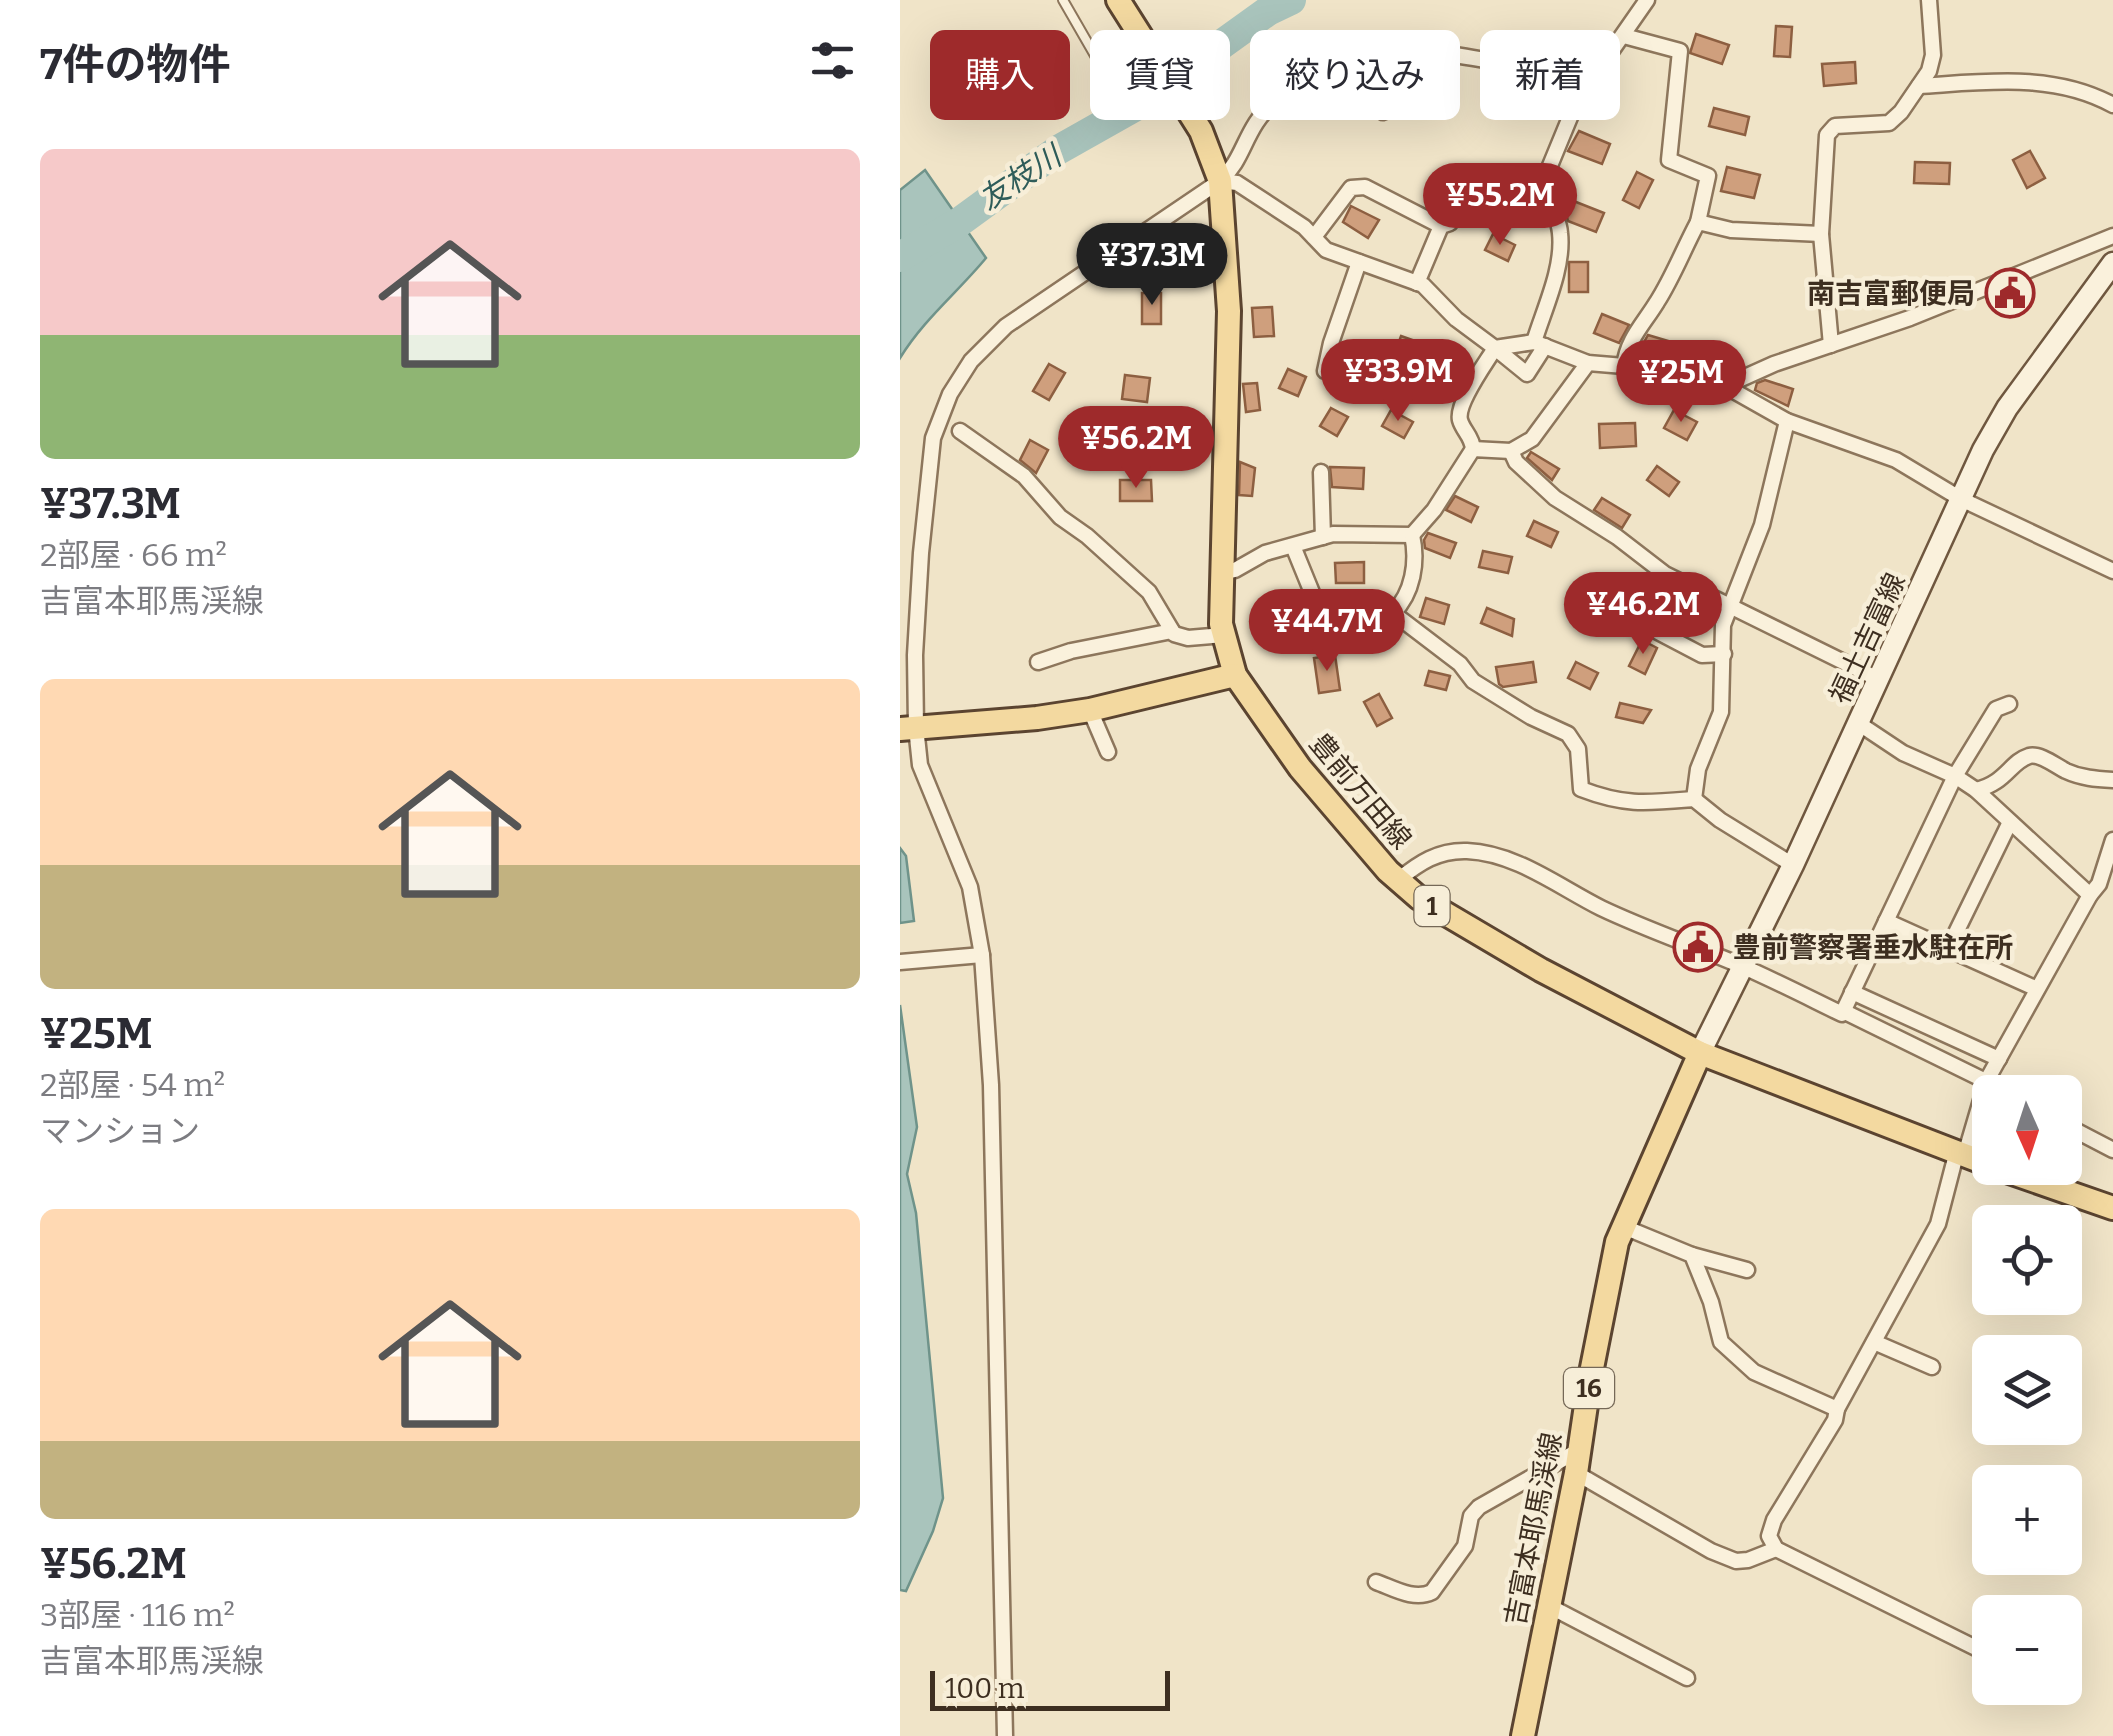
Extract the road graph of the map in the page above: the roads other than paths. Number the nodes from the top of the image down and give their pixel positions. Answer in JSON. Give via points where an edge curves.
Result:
{"nodes":[{"id":1,"x":1063,"y":0,"type":"edge"},
{"id":2,"x":1118,"y":0,"type":"edge"},
{"id":3,"x":1647,"y":0,"type":"edge"},
{"id":4,"x":1929,"y":0,"type":"edge"},
{"id":5,"x":1137,"y":30,"type":"edge"},
{"id":6,"x":1624,"y":36,"type":"junction"},
{"id":7,"x":1620,"y":41,"type":"edge"},
{"id":8,"x":1090,"y":47,"type":"edge"},
{"id":9,"x":1919,"y":86,"type":"junction"},
{"id":10,"x":2113,"y":105,"type":"edge"},
{"id":11,"x":1194,"y":120,"type":"edge"},
{"id":12,"x":1258,"y":120,"type":"edge"},
{"id":13,"x":1569,"y":120,"type":"edge"},
{"id":14,"x":1220,"y":181,"type":"junction"},
{"id":15,"x":1548,"y":204,"type":"junction"},
{"id":16,"x":1698,"y":222,"type":"junction"},
{"id":17,"x":1440,"y":226,"type":"junction"},
{"id":18,"x":1821,"y":234,"type":"junction"},
{"id":19,"x":2113,"y":236,"type":"edge"},
{"id":20,"x":1314,"y":237,"type":"junction"},
{"id":21,"x":1360,"y":262,"type":"junction"},
{"id":22,"x":2113,"y":263,"type":"edge"},
{"id":23,"x":1417,"y":283,"type":"junction"},
{"id":24,"x":1540,"y":344,"type":"junction"},
{"id":25,"x":1831,"y":345,"type":"junction"},
{"id":26,"x":1495,"y":348,"type":"junction"},
{"id":27,"x":1588,"y":363,"type":"junction"},
{"id":28,"x":1624,"y":366,"type":"junction"},
{"id":29,"x":1325,"y":371,"type":"dead end"},
{"id":30,"x":1725,"y":386,"type":"junction"},
{"id":31,"x":1787,"y":421,"type":"junction"},
{"id":32,"x":960,"y":431,"type":"dead end"},
{"id":33,"x":1473,"y":449,"type":"junction"},
{"id":34,"x":1510,"y":451,"type":"junction"},
{"id":35,"x":1321,"y":472,"type":"dead end"},
{"id":36,"x":1960,"y":498,"type":"junction"},
{"id":37,"x":1412,"y":535,"type":"junction"},
{"id":38,"x":1323,"y":537,"type":"junction"},
{"id":39,"x":1293,"y":546,"type":"junction"},
{"id":40,"x":2113,"y":571,"type":"edge"},
{"id":41,"x":1221,"y":573,"type":"junction"},
{"id":42,"x":1731,"y":607,"type":"junction"},
{"id":43,"x":1393,"y":613,"type":"junction"},
{"id":44,"x":1622,"y":613,"type":"dead end"},
{"id":45,"x":1172,"y":631,"type":"junction"},
{"id":46,"x":1224,"y":635,"type":"junction"},
{"id":47,"x":1724,"y":654,"type":"junction"},
{"id":48,"x":1038,"y":662,"type":"dead end"},
{"id":49,"x":1235,"y":675,"type":"junction"},
{"id":50,"x":1878,"y":679,"type":"junction"},
{"id":51,"x":2009,"y":704,"type":"dead end"},
{"id":52,"x":1090,"y":710,"type":"junction"},
{"id":53,"x":1858,"y":723,"type":"junction"},
{"id":54,"x":906,"y":728,"type":"edge"},
{"id":55,"x":1108,"y":752,"type":"dead end"},
{"id":56,"x":1955,"y":776,"type":"junction"},
{"id":57,"x":2113,"y":780,"type":"edge"},
{"id":58,"x":1976,"y":790,"type":"junction"},
{"id":59,"x":1694,"y":799,"type":"junction"},
{"id":60,"x":2010,"y":822,"type":"junction"},
{"id":61,"x":2113,"y":840,"type":"edge"},
{"id":62,"x":1793,"y":866,"type":"junction"},
{"id":63,"x":2109,"y":869,"type":"edge"},
{"id":64,"x":1398,"y":880,"type":"junction"},
{"id":65,"x":2090,"y":895,"type":"junction"},
{"id":66,"x":1886,"y":921,"type":"junction"},
{"id":67,"x":1948,"y":949,"type":"junction"},
{"id":68,"x":982,"y":955,"type":"junction"},
{"id":69,"x":900,"y":962,"type":"edge"},
{"id":70,"x":1742,"y":966,"type":"junction"},
{"id":71,"x":2037,"y":990,"type":"junction"},
{"id":72,"x":1852,"y":992,"type":"junction"},
{"id":73,"x":1843,"y":1011,"type":"junction"},
{"id":74,"x":1700,"y":1053,"type":"junction"},
{"id":75,"x":1999,"y":1059,"type":"junction"},
{"id":76,"x":1977,"y":1075,"type":"edge"},
{"id":77,"x":1990,"y":1075,"type":"edge"},
{"id":78,"x":1972,"y":1122,"type":"edge"},
{"id":79,"x":2082,"y":1134,"type":"edge"},
{"id":80,"x":2113,"y":1150,"type":"edge"},
{"id":81,"x":1961,"y":1153,"type":"junction"},
{"id":82,"x":1972,"y":1157,"type":"edge"},
{"id":83,"x":2047,"y":1185,"type":"edge"},
{"id":84,"x":2113,"y":1208,"type":"edge"},
{"id":85,"x":1624,"y":1227,"type":"junction"},
{"id":86,"x":1692,"y":1255,"type":"junction"},
{"id":87,"x":1747,"y":1270,"type":"dead end"},
{"id":88,"x":1874,"y":1342,"type":"junction"},
{"id":89,"x":1932,"y":1367,"type":"dead end"},
{"id":90,"x":1837,"y":1409,"type":"junction"},
{"id":91,"x":1578,"y":1461,"type":"junction"},
{"id":92,"x":1776,"y":1549,"type":"junction"},
{"id":93,"x":1376,"y":1582,"type":"dead end"},
{"id":94,"x":1548,"y":1606,"type":"junction"},
{"id":95,"x":1972,"y":1646,"type":"edge"},
{"id":96,"x":1687,"y":1678,"type":"dead end"},
{"id":97,"x":1006,"y":1736,"type":"edge"},
{"id":98,"x":1523,"y":1736,"type":"edge"}],
"edges":[{"from":1,"to":8,"type":"lane"},
{"from":2,"to":5,"type":"main road"},
{"from":3,"to":6,"type":"street"},
{"from":4,"to":9,"type":"street","via":[[1932,55]]},
{"from":6,"to":7,"type":"street"},
{"from":6,"to":16,"type":"street","via":[[1680,52],[1669,160],[1708,176]]},
{"from":9,"to":10,"type":"street","via":[[2028,82]]},
{"from":9,"to":18,"type":"street","via":[[1889,123],[1834,126],[1828,134]]},
{"from":11,"to":14,"type":"main road"},
{"from":12,"to":14,"type":"street","via":[[1236,166]]},
{"from":13,"to":15,"type":"street","via":[[1540,190]]},
{"from":14,"to":20,"type":"street","via":[[1237,183]]},
{"from":14,"to":41,"type":"main road","via":[[1229,311]]},
{"from":14,"to":54,"type":"street","via":[[1006,326],[950,394],[933,438]]},
{"from":15,"to":17,"type":"street","via":[[1476,174],[1450,224]]},
{"from":15,"to":24,"type":"street","via":[[1560,235]]},
{"from":16,"to":18,"type":"street"},
{"from":16,"to":28,"type":"street","via":[[1657,303],[1635,331]]},
{"from":17,"to":20,"type":"street","via":[[1366,187],[1351,188]]},
{"from":17,"to":23,"type":"street"},
{"from":18,"to":25,"type":"street"},
{"from":19,"to":25,"type":"street"},
{"from":20,"to":21,"type":"street","via":[[1326,250]]},
{"from":21,"to":23,"type":"street"},
{"from":21,"to":29,"type":"street"},
{"from":22,"to":36,"type":"main road","name":"福土吉富線","via":[[2007,408]]},
{"from":23,"to":26,"type":"street"},
{"from":24,"to":26,"type":"street"},
{"from":24,"to":26,"type":"street","via":[[1527,374]]},
{"from":24,"to":27,"type":"street"},
{"from":25,"to":30,"type":"street"},
{"from":26,"to":33,"type":"street","via":[[1461,405]]},
{"from":27,"to":28,"type":"street"},
{"from":27,"to":34,"type":"street","via":[[1532,438]]},
{"from":28,"to":30,"type":"street"},
{"from":30,"to":31,"type":"street"},
{"from":31,"to":36,"type":"street","via":[[1896,460]]},
{"from":31,"to":42,"type":"street","via":[[1762,525]]},
{"from":32,"to":45,"type":"street","via":[[1024,476],[1060,517],[1149,592]]},
{"from":33,"to":34,"type":"street"},
{"from":33,"to":37,"type":"street"},
{"from":34,"to":42,"type":"street","via":[[1555,498],[1664,574]]},
{"from":35,"to":38,"type":"street"},
{"from":36,"to":40,"type":"street"},
{"from":36,"to":50,"type":"main road","name":"福土吉富線"},
{"from":37,"to":38,"type":"street"},
{"from":37,"to":43,"type":"street","via":[[1416,556],[1405,602]]},
{"from":38,"to":39,"type":"street"},
{"from":39,"to":41,"type":"street"},
{"from":39,"to":43,"type":"street","via":[[1324,622]]},
{"from":41,"to":46,"type":"main road"},
{"from":42,"to":47,"type":"street"},
{"from":42,"to":50,"type":"street"},
{"from":43,"to":59,"type":"street","via":[[1473,681],[1568,734],[1578,749],[1581,788],[1612,801]]},
{"from":44,"to":47,"type":"street","via":[[1702,654]]},
{"from":45,"to":46,"type":"street","via":[[1188,638]]},
{"from":45,"to":48,"type":"street"},
{"from":46,"to":49,"type":"main road"},
{"from":47,"to":59,"type":"street","via":[[1721,712],[1698,769]]},
{"from":49,"to":52,"type":"main road"},
{"from":49,"to":64,"type":"main road","name":"豊前万田線","number":"1","via":[[1300,768]]},
{"from":50,"to":53,"type":"main road","name":"福土吉富線"},
{"from":51,"to":56,"type":"street","via":[[1996,710]]},
{"from":52,"to":54,"type":"main road"},
{"from":52,"to":55,"type":"street"},
{"from":53,"to":56,"type":"street"},
{"from":53,"to":62,"type":"main road","name":"福土吉富線"},
{"from":54,"to":68,"type":"street","via":[[970,887]]},
{"from":56,"to":58,"type":"street"},
{"from":56,"to":66,"type":"street"},
{"from":57,"to":58,"type":"street","via":[[2071,774],[2028,756],[1995,786]]},
{"from":58,"to":60,"type":"street"},
{"from":59,"to":62,"type":"street"},
{"from":60,"to":65,"type":"street"},
{"from":60,"to":67,"type":"street"},
{"from":61,"to":63,"type":"street"},
{"from":62,"to":70,"type":"main road","name":"福土吉富線"},
{"from":63,"to":65,"type":"street"},
{"from":64,"to":70,"type":"street","via":[[1442,854],[1492,855]]},
{"from":64,"to":74,"type":"main road","name":"豊前万田線","number":"1","via":[[1541,970]]},
{"from":65,"to":71,"type":"street"},
{"from":66,"to":67,"type":"street"},
{"from":66,"to":72,"type":"street"},
{"from":67,"to":71,"type":"street"},
{"from":68,"to":69,"type":"street"},
{"from":68,"to":97,"type":"street","via":[[991,1085]]},
{"from":70,"to":73,"type":"street"},
{"from":70,"to":74,"type":"main road","name":"福土吉富線"},
{"from":71,"to":75,"type":"street"},
{"from":72,"to":73,"type":"street"},
{"from":72,"to":75,"type":"street"},
{"from":73,"to":76,"type":"street"},
{"from":74,"to":81,"type":"main road","name":"豊前万田線","number":"1"},
{"from":74,"to":85,"type":"main road","name":"吉富本耶馬渓線","number":"16"},
{"from":75,"to":77,"type":"street"},
{"from":78,"to":81,"type":"street"},
{"from":79,"to":80,"type":"street"},
{"from":81,"to":82,"type":"main road","name":"豊前万田線","number":"1"},
{"from":81,"to":88,"type":"street","via":[[1938,1224]]},
{"from":83,"to":84,"type":"main road"},
{"from":85,"to":86,"type":"street"},
{"from":85,"to":91,"type":"main road","name":"吉富本耶馬渓線","number":"16"},
{"from":86,"to":87,"type":"street"},
{"from":86,"to":90,"type":"street","via":[[1721,1342],[1754,1372]]},
{"from":88,"to":89,"type":"street"},
{"from":88,"to":90,"type":"street"},
{"from":90,"to":92,"type":"street","via":[[1774,1520],[1770,1536]]},
{"from":91,"to":92,"type":"street","via":[[1710,1551],[1736,1561]]},
{"from":91,"to":93,"type":"street","via":[[1479,1508],[1464,1546],[1432,1592],[1411,1594]]},
{"from":91,"to":94,"type":"main road","name":"吉富本耶馬渓線","number":"16"},
{"from":92,"to":95,"type":"street"},
{"from":94,"to":96,"type":"street"},
{"from":94,"to":98,"type":"main road","name":"吉富本耶馬渓線","number":"16"}]}
